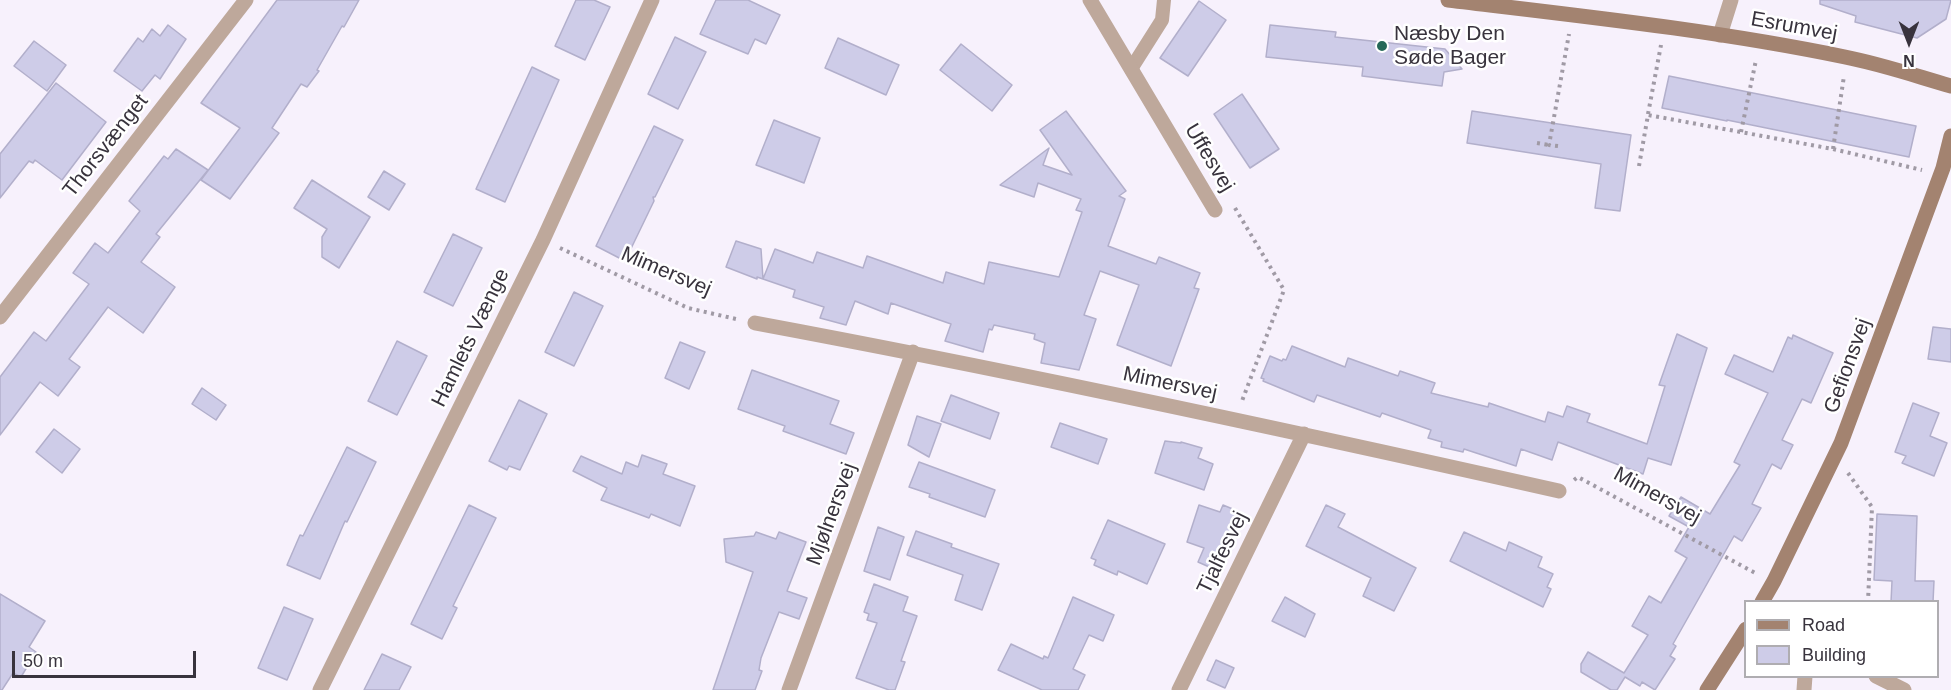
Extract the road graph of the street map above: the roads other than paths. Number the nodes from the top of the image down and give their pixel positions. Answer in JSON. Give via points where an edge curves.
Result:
{"nodes":[{"id":1,"x":246,"y":0,"type":"edge"},
{"id":2,"x":652,"y":0,"type":"edge"},
{"id":3,"x":1090,"y":0,"type":"edge"},
{"id":4,"x":1164,"y":0,"type":"edge"},
{"id":5,"x":1448,"y":0,"type":"edge"},
{"id":6,"x":1731,"y":0,"type":"edge"},
{"id":7,"x":1720,"y":35,"type":"junction"},
{"id":8,"x":1131,"y":69,"type":"junction"},
{"id":9,"x":1951,"y":86,"type":"edge"},
{"id":10,"x":1951,"y":135,"type":"edge"},
{"id":11,"x":1215,"y":210,"type":"road end"},
{"id":12,"x":0,"y":317,"type":"edge"},
{"id":13,"x":755,"y":323,"type":"road end"},
{"id":14,"x":913,"y":352,"type":"junction"},
{"id":15,"x":1304,"y":434,"type":"junction"},
{"id":16,"x":1559,"y":491,"type":"road end"},
{"id":17,"x":1763,"y":600,"type":"edge"},
{"id":18,"x":1744,"y":631,"type":"edge"},
{"id":19,"x":1880,"y":678,"type":"edge"},
{"id":20,"x":320,"y":690,"type":"edge"},
{"id":21,"x":789,"y":690,"type":"edge"},
{"id":22,"x":1179,"y":690,"type":"edge"},
{"id":23,"x":1707,"y":690,"type":"edge"},
{"id":24,"x":1904,"y":690,"type":"edge"}],
"edges":[{"from":1,"to":12,"type":"street","name":"Thorsvænget"},
{"from":2,"to":20,"type":"street","name":"Hamlets Vænge","via":[[543,240]]},
{"from":3,"to":8,"type":"street","name":"Uffesvej"},
{"from":4,"to":8,"type":"lane","via":[[1162,20]]},
{"from":5,"to":7,"type":"main road","name":"Esrumvej"},
{"from":6,"to":7,"type":"street"},
{"from":7,"to":9,"type":"main road","name":"Esrumvej","via":[[1847,57]]},
{"from":8,"to":11,"type":"street","name":"Uffesvej"},
{"from":10,"to":17,"type":"main road","name":"Gefionsvej","via":[[1841,443]]},
{"from":13,"to":14,"type":"street","name":"Mimersvej"},
{"from":14,"to":15,"type":"street","name":"Mimersvej"},
{"from":14,"to":21,"type":"street","name":"Mjølnersvej"},
{"from":15,"to":16,"type":"street","name":"Mimersvej"},
{"from":15,"to":22,"type":"street","name":"Tjalfesvej"},
{"from":18,"to":23,"type":"main road"},
{"from":19,"to":24,"type":"street"}]}
